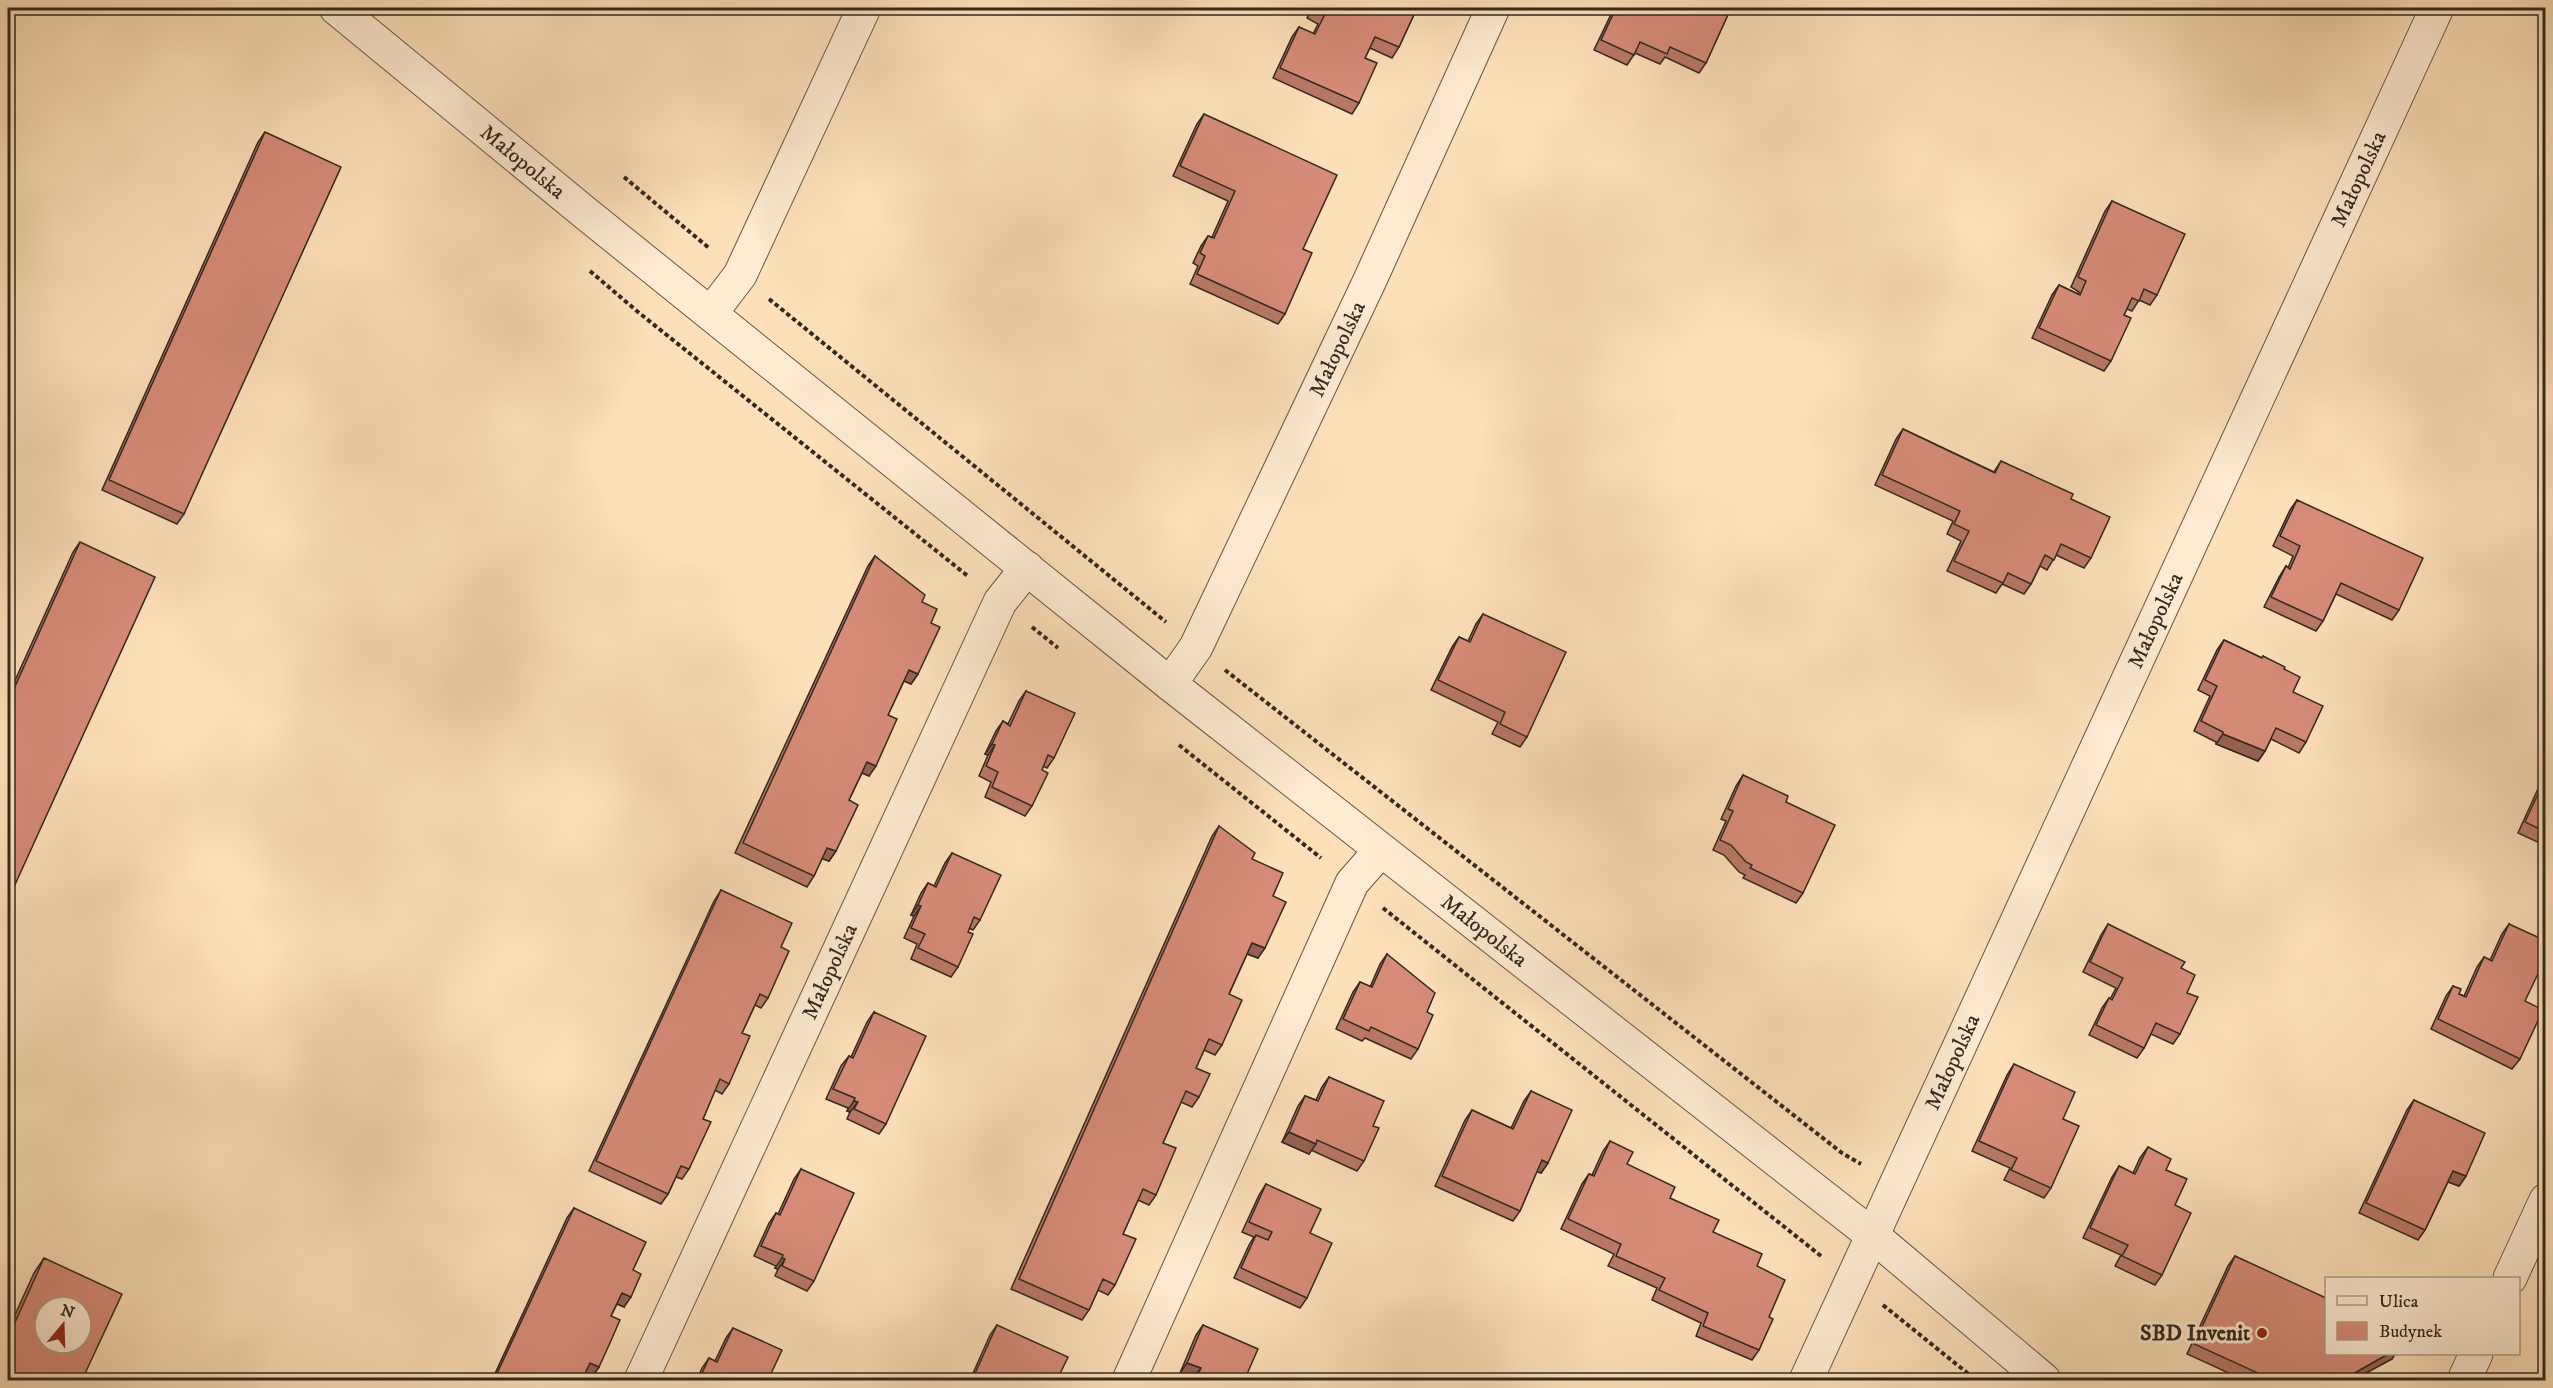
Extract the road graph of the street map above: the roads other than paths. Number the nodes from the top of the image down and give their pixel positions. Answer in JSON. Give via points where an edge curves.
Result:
{"nodes":[{"id":1,"x":336,"y":8,"type":"edge"},
{"id":2,"x":864,"y":8,"type":"edge"},
{"id":3,"x":1493,"y":8,"type":"edge"},
{"id":4,"x":2438,"y":8,"type":"edge"},
{"id":5,"x":711,"y":313,"type":"junction"},
{"id":6,"x":1027,"y":568,"type":"junction"},
{"id":7,"x":1170,"y":684,"type":"junction"},
{"id":8,"x":1380,"y":851,"type":"junction"},
{"id":9,"x":2546,"y":1200,"type":"edge"},
{"id":10,"x":1872,"y":1235,"type":"junction"},
{"id":11,"x":2510,"y":1277,"type":"edge"},
{"id":12,"x":2475,"y":1355,"type":"edge"},
{"id":13,"x":641,"y":1380,"type":"edge"},
{"id":14,"x":1129,"y":1380,"type":"edge"},
{"id":15,"x":1806,"y":1380,"type":"edge"},
{"id":16,"x":2044,"y":1380,"type":"edge"},
{"id":17,"x":2464,"y":1380,"type":"edge"}],
"edges":[{"from":1,"to":5,"type":"street","name":"Małopolska"},
{"from":2,"to":5,"type":"street","via":[[740,275]]},
{"from":3,"to":7,"type":"street","name":"Małopolska","via":[[1370,280],[1196,647]]},
{"from":4,"to":10,"type":"street","name":"Małopolska"},
{"from":5,"to":6,"type":"street","name":"Małopolska"},
{"from":6,"to":7,"type":"street","name":"Małopolska"},
{"from":6,"to":13,"type":"street","name":"Małopolska","via":[[1000,602]]},
{"from":7,"to":8,"type":"street","name":"Małopolska"},
{"from":8,"to":10,"type":"street","name":"Małopolska"},
{"from":8,"to":14,"type":"street","via":[[1352,883]]},
{"from":9,"to":11,"type":"street"},
{"from":10,"to":15,"type":"street"},
{"from":10,"to":16,"type":"street","name":"Małopolska"},
{"from":12,"to":17,"type":"street"}]}
